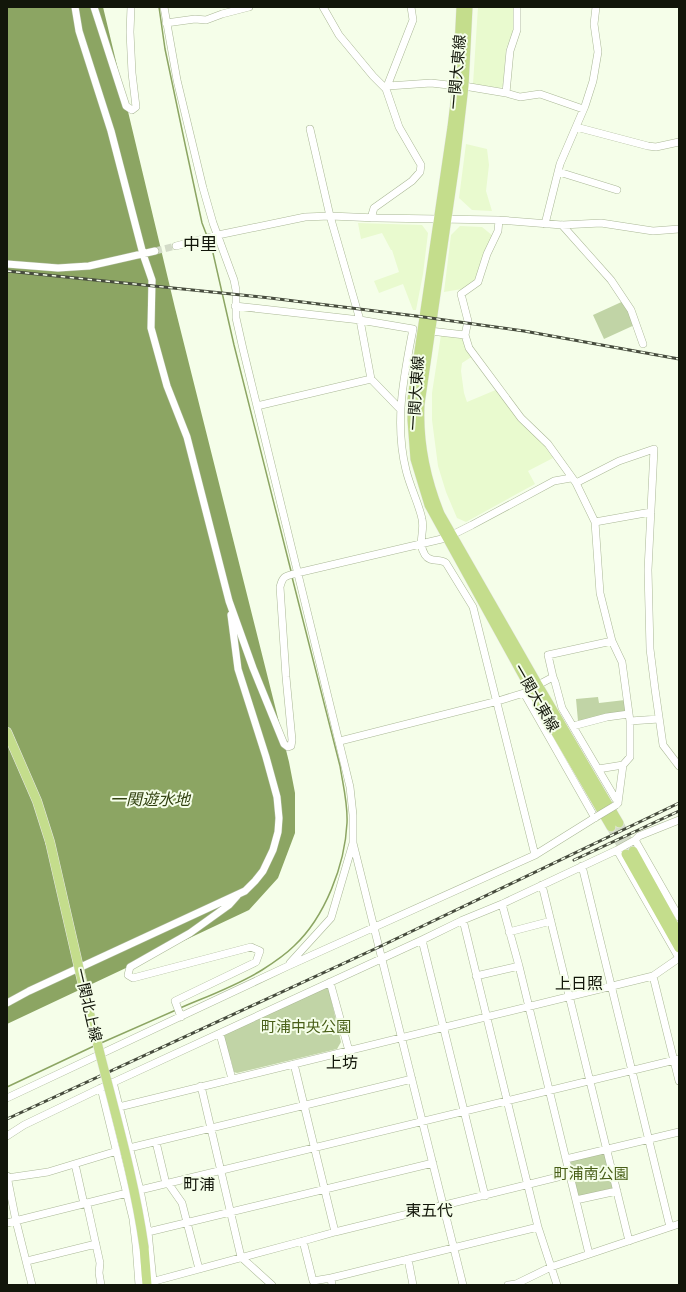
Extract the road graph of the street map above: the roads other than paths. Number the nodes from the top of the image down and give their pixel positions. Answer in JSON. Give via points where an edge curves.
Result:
{"nodes":[{"id":1,"x":75,"y":7,"type":"edge"},
{"id":2,"x":94,"y":7,"type":"edge"},
{"id":3,"x":131,"y":7,"type":"edge"},
{"id":4,"x":164,"y":7,"type":"edge"},
{"id":5,"x":249,"y":7,"type":"edge"},
{"id":6,"x":323,"y":7,"type":"edge"},
{"id":7,"x":410,"y":7,"type":"edge"},
{"id":8,"x":461,"y":7,"type":"edge"},
{"id":9,"x":468,"y":7,"type":"edge"},
{"id":10,"x":517,"y":7,"type":"edge"},
{"id":11,"x":596,"y":7,"type":"edge"},
{"id":12,"x":166,"y":23,"type":"junction"},
{"id":13,"x":461,"y":86,"type":"junction"},
{"id":14,"x":387,"y":87,"type":"junction"},
{"id":15,"x":506,"y":93,"type":"junction"},
{"id":16,"x":584,"y":109,"type":"junction"},
{"id":17,"x":576,"y":127,"type":"junction"},
{"id":18,"x":310,"y":129,"type":"dead end"},
{"id":19,"x":679,"y":142,"type":"edge"},
{"id":20,"x":559,"y":172,"type":"junction"},
{"id":21,"x":617,"y":190,"type":"dead end"},
{"id":22,"x":330,"y":216,"type":"junction"},
{"id":23,"x":371,"y":218,"type":"junction"},
{"id":24,"x":442,"y":219,"type":"junction"},
{"id":25,"x":500,"y":220,"type":"junction"},
{"id":26,"x":545,"y":224,"type":"junction"},
{"id":27,"x":562,"y":226,"type":"junction"},
{"id":28,"x":679,"y":229,"type":"edge"},
{"id":29,"x":218,"y":235,"type":"junction"},
{"id":30,"x":176,"y":246,"type":"tunnel mouth"},
{"id":31,"x":155,"y":251,"type":"tunnel mouth"},
{"id":32,"x":143,"y":254,"type":"junction"},
{"id":33,"x":7,"y":264,"type":"edge"},
{"id":34,"x":235,"y":306,"type":"junction"},
{"id":35,"x":360,"y":320,"type":"junction"},
{"id":36,"x":430,"y":331,"type":"junction"},
{"id":37,"x":465,"y":335,"type":"junction"},
{"id":38,"x":643,"y":344,"type":"dead end"},
{"id":39,"x":372,"y":379,"type":"junction"},
{"id":40,"x":257,"y":406,"type":"junction"},
{"id":41,"x":400,"y":409,"type":"junction"},
{"id":42,"x":573,"y":481,"type":"junction"},
{"id":43,"x":651,"y":512,"type":"junction"},
{"id":44,"x":595,"y":522,"type":"junction"},
{"id":45,"x":449,"y":536,"type":"junction"},
{"id":46,"x":421,"y":545,"type":"junction"},
{"id":47,"x":296,"y":573,"type":"junction"},
{"id":48,"x":229,"y":601,"type":"junction"},
{"id":49,"x":612,"y":641,"type":"junction"},
{"id":50,"x":553,"y":677,"type":"junction"},
{"id":51,"x":531,"y":689,"type":"junction"},
{"id":52,"x":498,"y":701,"type":"junction"},
{"id":53,"x":630,"y":718,"type":"junction"},
{"id":54,"x":659,"y":719,"type":"junction"},
{"id":55,"x":573,"y":726,"type":"junction"},
{"id":56,"x":7,"y":732,"type":"edge"},
{"id":57,"x":340,"y":741,"type":"junction"},
{"id":58,"x":623,"y":765,"type":"junction"},
{"id":59,"x":679,"y":766,"type":"edge"},
{"id":60,"x":598,"y":769,"type":"junction"},
{"id":61,"x":617,"y":804,"type":"junction"},
{"id":62,"x":596,"y":818,"type":"junction"},
{"id":63,"x":679,"y":820,"type":"edge"},
{"id":64,"x":615,"y":825,"type":"tunnel mouth"},
{"id":65,"x":635,"y":840,"type":"junction"},
{"id":66,"x":353,"y":843,"type":"junction"},
{"id":67,"x":617,"y":850,"type":"junction"},
{"id":68,"x":535,"y":855,"type":"junction"},
{"id":69,"x":582,"y":866,"type":"junction"},
{"id":70,"x":542,"y":885,"type":"junction"},
{"id":71,"x":239,"y":894,"type":"junction"},
{"id":72,"x":502,"y":904,"type":"junction"},
{"id":73,"x":679,"y":917,"type":"edge"},
{"id":74,"x":462,"y":920,"type":"junction"},
{"id":75,"x":551,"y":921,"type":"junction"},
{"id":76,"x":375,"y":927,"type":"junction"},
{"id":77,"x":509,"y":932,"type":"junction"},
{"id":78,"x":679,"y":934,"type":"edge"},
{"id":79,"x":422,"y":940,"type":"junction"},
{"id":80,"x":679,"y":948,"type":"edge"},
{"id":81,"x":679,"y":958,"type":"edge"},
{"id":82,"x":381,"y":959,"type":"junction"},
{"id":83,"x":288,"y":966,"type":"junction"},
{"id":84,"x":519,"y":966,"type":"junction"},
{"id":85,"x":476,"y":976,"type":"junction"},
{"id":86,"x":653,"y":976,"type":"junction"},
{"id":87,"x":330,"y":982,"type":"junction"},
{"id":88,"x":612,"y":986,"type":"junction"},
{"id":89,"x":569,"y":996,"type":"junction"},
{"id":90,"x":7,"y":1003,"type":"edge"},
{"id":91,"x":529,"y":1006,"type":"junction"},
{"id":92,"x":180,"y":1015,"type":"junction"},
{"id":93,"x":486,"y":1017,"type":"junction"},
{"id":94,"x":444,"y":1027,"type":"junction"},
{"id":95,"x":220,"y":1034,"type":"junction"},
{"id":96,"x":402,"y":1037,"type":"junction"},
{"id":97,"x":349,"y":1051,"type":"junction"},
{"id":98,"x":676,"y":1059,"type":"edge"},
{"id":99,"x":294,"y":1064,"type":"junction"},
{"id":100,"x":631,"y":1070,"type":"junction"},
{"id":101,"x":232,"y":1079,"type":"junction"},
{"id":102,"x":412,"y":1079,"type":"junction"},
{"id":103,"x":590,"y":1080,"type":"junction"},
{"id":104,"x":679,"y":1081,"type":"edge"},
{"id":105,"x":114,"y":1082,"type":"junction"},
{"id":106,"x":201,"y":1086,"type":"junction"},
{"id":107,"x":102,"y":1088,"type":"junction"},
{"id":108,"x":549,"y":1090,"type":"junction"},
{"id":109,"x":7,"y":1098,"type":"edge"},
{"id":110,"x":507,"y":1100,"type":"junction"},
{"id":111,"x":304,"y":1105,"type":"junction"},
{"id":112,"x":119,"y":1107,"type":"junction"},
{"id":113,"x":464,"y":1111,"type":"junction"},
{"id":114,"x":422,"y":1121,"type":"junction"},
{"id":115,"x":210,"y":1129,"type":"junction"},
{"id":116,"x":679,"y":1132,"type":"edge"},
{"id":117,"x":7,"y":1136,"type":"edge"},
{"id":118,"x":648,"y":1138,"type":"junction"},
{"id":119,"x":156,"y":1142,"type":"junction"},
{"id":120,"x":314,"y":1147,"type":"junction"},
{"id":121,"x":130,"y":1148,"type":"junction"},
{"id":122,"x":607,"y":1149,"type":"junction"},
{"id":123,"x":117,"y":1151,"type":"junction"},
{"id":124,"x":566,"y":1159,"type":"junction"},
{"id":125,"x":433,"y":1163,"type":"junction"},
{"id":126,"x":75,"y":1164,"type":"junction"},
{"id":127,"x":221,"y":1170,"type":"junction"},
{"id":128,"x":570,"y":1174,"type":"junction"},
{"id":129,"x":7,"y":1177,"type":"edge"},
{"id":130,"x":167,"y":1184,"type":"junction"},
{"id":131,"x":527,"y":1185,"type":"junction"},
{"id":132,"x":140,"y":1190,"type":"junction"},
{"id":133,"x":325,"y":1190,"type":"junction"},
{"id":134,"x":617,"y":1190,"type":"junction"},
{"id":135,"x":127,"y":1193,"type":"junction"},
{"id":136,"x":485,"y":1196,"type":"junction"},
{"id":137,"x":576,"y":1200,"type":"junction"},
{"id":138,"x":85,"y":1204,"type":"junction"},
{"id":139,"x":443,"y":1206,"type":"junction"},
{"id":140,"x":231,"y":1212,"type":"junction"},
{"id":141,"x":16,"y":1221,"type":"junction"},
{"id":142,"x":7,"y":1223,"type":"edge"},
{"id":143,"x":187,"y":1223,"type":"junction"},
{"id":144,"x":679,"y":1224,"type":"edge"},
{"id":145,"x":670,"y":1226,"type":"junction"},
{"id":146,"x":538,"y":1227,"type":"junction"},
{"id":147,"x":148,"y":1232,"type":"junction"},
{"id":148,"x":335,"y":1232,"type":"junction"},
{"id":149,"x":629,"y":1240,"type":"junction"},
{"id":150,"x":303,"y":1242,"type":"junction"},
{"id":151,"x":96,"y":1244,"type":"junction"},
{"id":152,"x":453,"y":1248,"type":"junction"},
{"id":153,"x":589,"y":1254,"type":"junction"},
{"id":154,"x":241,"y":1257,"type":"junction"},
{"id":155,"x":408,"y":1259,"type":"junction"},
{"id":156,"x":27,"y":1261,"type":"junction"},
{"id":157,"x":551,"y":1267,"type":"junction"},
{"id":158,"x":198,"y":1269,"type":"junction"},
{"id":159,"x":331,"y":1282,"type":"edge"},
{"id":160,"x":145,"y":1284,"type":"edge"},
{"id":161,"x":32,"y":1285,"type":"edge"},
{"id":162,"x":101,"y":1285,"type":"edge"},
{"id":163,"x":272,"y":1285,"type":"edge"},
{"id":164,"x":413,"y":1285,"type":"edge"},
{"id":165,"x":463,"y":1285,"type":"edge"},
{"id":166,"x":508,"y":1285,"type":"edge"},
{"id":167,"x":557,"y":1285,"type":"edge"}],
"edges":[{"from":1,"to":32,"type":"street","via":[[78,31],[111,131]]},
{"from":2,"to":3,"type":"street","via":[[126,106],[132,110],[136,107],[130,39]]},
{"from":4,"to":12,"type":"street"},
{"from":5,"to":12,"type":"street","via":[[206,20]]},
{"from":6,"to":14,"type":"street","via":[[339,35],[373,76]]},
{"from":7,"to":14,"type":"street","via":[[413,20]]},
{"from":8,"to":13,"type":"main road","name":"一関大東線"},
{"from":9,"to":13,"type":"main road","name":"一関大東線"},
{"from":10,"to":15,"type":"street"},
{"from":11,"to":16,"type":"street","via":[[594,24],[597,61]]},
{"from":12,"to":29,"type":"street","via":[[203,188]]},
{"from":13,"to":14,"type":"street","via":[[431,83]]},
{"from":13,"to":15,"type":"street"},
{"from":13,"to":24,"type":"main road","name":"一関大東線"},
{"from":14,"to":23,"type":"street","via":[[399,127],[420,165],[420,172],[412,181],[374,208]]},
{"from":15,"to":16,"type":"street","via":[[520,97],[540,94]]},
{"from":16,"to":17,"type":"street"},
{"from":17,"to":19,"type":"street","via":[[648,146],[656,147]]},
{"from":17,"to":20,"type":"street"},
{"from":18,"to":22,"type":"street"},
{"from":20,"to":21,"type":"street"},
{"from":20,"to":26,"type":"street"},
{"from":22,"to":23,"type":"street"},
{"from":22,"to":29,"type":"street","via":[[306,217]]},
{"from":22,"to":35,"type":"street"},
{"from":23,"to":24,"type":"street"},
{"from":24,"to":25,"type":"street"},
{"from":24,"to":36,"type":"main road","name":"一関大東線"},
{"from":24,"to":45,"type":"main road","name":"一関大東線","via":[[412,399],[412,420],[415,459],[428,505]]},
{"from":25,"to":26,"type":"street"},
{"from":25,"to":37,"type":"street","via":[[478,282],[461,294],[468,321]]},
{"from":26,"to":27,"type":"street"},
{"from":27,"to":28,"type":"street","via":[[601,223],[654,231]]},
{"from":27,"to":38,"type":"street","via":[[611,280],[631,310]]},
{"from":29,"to":30,"type":"street"},
{"from":29,"to":34,"type":"street","via":[[234,280]]},
{"from":31,"to":32,"type":"street"},
{"from":32,"to":33,"type":"street","via":[[89,266],[58,268]]},
{"from":32,"to":48,"type":"street","via":[[152,280],[151,328],[167,386],[187,437]]},
{"from":34,"to":35,"type":"street"},
{"from":34,"to":40,"type":"street"},
{"from":35,"to":39,"type":"street"},
{"from":35,"to":41,"type":"street","via":[[413,329]]},
{"from":36,"to":37,"type":"street"},
{"from":36,"to":45,"type":"main road","name":"一関大東線","via":[[420,404],[421,446],[432,495]]},
{"from":37,"to":42,"type":"street","via":[[470,350],[521,418],[548,444]]},
{"from":39,"to":40,"type":"street"},
{"from":39,"to":41,"type":"street"},
{"from":40,"to":47,"type":"street"},
{"from":41,"to":46,"type":"street","via":[[405,468],[423,523]]},
{"from":42,"to":43,"type":"street","via":[[654,449]]},
{"from":42,"to":44,"type":"street"},
{"from":42,"to":45,"type":"street","via":[[554,481]]},
{"from":43,"to":44,"type":"street"},
{"from":43,"to":54,"type":"street","via":[[648,570],[650,643]]},
{"from":44,"to":49,"type":"street","via":[[600,593]]},
{"from":45,"to":46,"type":"street"},
{"from":45,"to":51,"type":"main road","name":"一関大東線"},
{"from":46,"to":47,"type":"street"},
{"from":46,"to":52,"type":"street","via":[[428,558],[443,560],[446,563],[473,607]]},
{"from":47,"to":48,"type":"street","via":[[282,579],[280,587],[291,746],[284,744]]},
{"from":47,"to":57,"type":"street"},
{"from":48,"to":71,"type":"street","via":[[238,669],[266,757],[277,797],[279,818],[273,850],[263,871],[256,881]]},
{"from":49,"to":50,"type":"street","via":[[548,654]]},
{"from":49,"to":53,"type":"street","via":[[622,662]]},
{"from":50,"to":51,"type":"street"},
{"from":50,"to":55,"type":"street","via":[[562,708]]},
{"from":51,"to":52,"type":"street"},
{"from":51,"to":62,"type":"street"},
{"from":51,"to":64,"type":"main road","name":"一関大東線"},
{"from":52,"to":57,"type":"street"},
{"from":52,"to":68,"type":"street"},
{"from":53,"to":54,"type":"street"},
{"from":53,"to":55,"type":"street","via":[[607,717]]},
{"from":53,"to":58,"type":"street","via":[[630,757]]},
{"from":54,"to":59,"type":"street","via":[[664,746]]},
{"from":55,"to":60,"type":"street"},
{"from":56,"to":160,"type":"main road","name":"一関北上線","bridge":true,"via":[[37,801],[50,842],[141,1222]]},
{"from":57,"to":66,"type":"street","via":[[350,787]]},
{"from":58,"to":60,"type":"street"},
{"from":58,"to":61,"type":"street"},
{"from":60,"to":61,"type":"street"},
{"from":61,"to":62,"type":"street","bridge":true},
{"from":62,"to":68,"type":"street"},
{"from":63,"to":65,"type":"street"},
{"from":65,"to":67,"type":"street"},
{"from":65,"to":73,"type":"street"},
{"from":66,"to":76,"type":"street"},
{"from":66,"to":83,"type":"street","via":[[331,918]]},
{"from":67,"to":69,"type":"street"},
{"from":67,"to":81,"type":"street"},
{"from":68,"to":76,"type":"street"},
{"from":69,"to":70,"type":"street"},
{"from":69,"to":88,"type":"street"},
{"from":70,"to":72,"type":"street"},
{"from":70,"to":75,"type":"street"},
{"from":71,"to":90,"type":"street"},
{"from":71,"to":92,"type":"street","via":[[230,905],[190,933],[130,967],[128,975],[133,978],[251,948],[260,951],[256,962],[175,1001]]},
{"from":72,"to":74,"type":"street"},
{"from":72,"to":77,"type":"street"},
{"from":74,"to":79,"type":"street"},
{"from":74,"to":85,"type":"street"},
{"from":75,"to":77,"type":"street"},
{"from":75,"to":89,"type":"street"},
{"from":76,"to":82,"type":"street"},
{"from":76,"to":83,"type":"street"},
{"from":77,"to":84,"type":"street"},
{"from":78,"to":80,"type":"main road","via":[[629,852]]},
{"from":79,"to":82,"type":"street"},
{"from":79,"to":94,"type":"street"},
{"from":81,"to":86,"type":"street"},
{"from":82,"to":87,"type":"street"},
{"from":82,"to":96,"type":"street"},
{"from":83,"to":92,"type":"street"},
{"from":84,"to":85,"type":"street"},
{"from":84,"to":91,"type":"street"},
{"from":85,"to":93,"type":"street"},
{"from":86,"to":88,"type":"street"},
{"from":86,"to":98,"type":"street"},
{"from":87,"to":95,"type":"street"},
{"from":87,"to":97,"type":"street"},
{"from":88,"to":89,"type":"street"},
{"from":88,"to":100,"type":"street"},
{"from":89,"to":91,"type":"street"},
{"from":89,"to":103,"type":"street"},
{"from":91,"to":93,"type":"street"},
{"from":91,"to":108,"type":"street"},
{"from":92,"to":109,"type":"street"},
{"from":93,"to":94,"type":"street"},
{"from":93,"to":110,"type":"street"},
{"from":94,"to":96,"type":"street"},
{"from":94,"to":113,"type":"street"},
{"from":95,"to":101,"type":"street"},
{"from":95,"to":105,"type":"street"},
{"from":96,"to":97,"type":"street"},
{"from":96,"to":102,"type":"street"},
{"from":97,"to":99,"type":"street"},
{"from":98,"to":100,"type":"street"},
{"from":98,"to":104,"type":"street"},
{"from":99,"to":101,"type":"street"},
{"from":99,"to":111,"type":"street"},
{"from":100,"to":103,"type":"street"},
{"from":100,"to":118,"type":"street"},
{"from":101,"to":106,"type":"street"},
{"from":102,"to":111,"type":"street"},
{"from":102,"to":114,"type":"street"},
{"from":103,"to":108,"type":"street"},
{"from":103,"to":122,"type":"street"},
{"from":105,"to":107,"type":"street"},
{"from":105,"to":112,"type":"street"},
{"from":106,"to":112,"type":"street"},
{"from":106,"to":115,"type":"street"},
{"from":107,"to":117,"type":"street","via":[[24,1125]]},
{"from":107,"to":123,"type":"street"},
{"from":108,"to":110,"type":"street"},
{"from":108,"to":124,"type":"street"},
{"from":110,"to":113,"type":"street"},
{"from":110,"to":131,"type":"street"},
{"from":111,"to":115,"type":"street"},
{"from":111,"to":120,"type":"street"},
{"from":112,"to":121,"type":"street"},
{"from":113,"to":114,"type":"street"},
{"from":113,"to":136,"type":"street"},
{"from":114,"to":120,"type":"street"},
{"from":114,"to":125,"type":"street"},
{"from":115,"to":119,"type":"street"},
{"from":115,"to":127,"type":"street"},
{"from":116,"to":118,"type":"street"},
{"from":118,"to":122,"type":"street"},
{"from":118,"to":145,"type":"street"},
{"from":119,"to":121,"type":"street"},
{"from":119,"to":130,"type":"street"},
{"from":120,"to":127,"type":"street"},
{"from":120,"to":133,"type":"street"},
{"from":121,"to":123,"type":"street"},
{"from":121,"to":132,"type":"street"},
{"from":122,"to":124,"type":"street"},
{"from":122,"to":134,"type":"street"},
{"from":123,"to":126,"type":"street"},
{"from":123,"to":135,"type":"street"},
{"from":124,"to":128,"type":"street"},
{"from":125,"to":133,"type":"street"},
{"from":125,"to":139,"type":"street"},
{"from":126,"to":129,"type":"street","via":[[48,1172]]},
{"from":126,"to":138,"type":"street"},
{"from":127,"to":130,"type":"street"},
{"from":127,"to":140,"type":"street"},
{"from":128,"to":131,"type":"street"},
{"from":128,"to":137,"type":"street"},
{"from":129,"to":141,"type":"street"},
{"from":130,"to":132,"type":"street"},
{"from":130,"to":143,"type":"street","via":[[182,1203]]},
{"from":131,"to":136,"type":"street"},
{"from":131,"to":146,"type":"street"},
{"from":132,"to":147,"type":"street"},
{"from":133,"to":140,"type":"street"},
{"from":133,"to":148,"type":"street"},
{"from":134,"to":137,"type":"street"},
{"from":134,"to":149,"type":"street"},
{"from":135,"to":138,"type":"street"},
{"from":135,"to":160,"type":"street"},
{"from":136,"to":139,"type":"street"},
{"from":137,"to":153,"type":"street"},
{"from":138,"to":141,"type":"street"},
{"from":138,"to":151,"type":"street"},
{"from":139,"to":148,"type":"street"},
{"from":139,"to":152,"type":"street"},
{"from":140,"to":143,"type":"street"},
{"from":140,"to":154,"type":"street"},
{"from":141,"to":142,"type":"street"},
{"from":141,"to":156,"type":"street"},
{"from":143,"to":147,"type":"street"},
{"from":143,"to":158,"type":"street"},
{"from":144,"to":145,"type":"street"},
{"from":145,"to":149,"type":"street"},
{"from":146,"to":152,"type":"street"},
{"from":146,"to":157,"type":"street"},
{"from":147,"to":160,"type":"street"},
{"from":148,"to":150,"type":"street"},
{"from":149,"to":153,"type":"street"},
{"from":150,"to":154,"type":"street"},
{"from":150,"to":159,"type":"street","via":[[313,1281]]},
{"from":151,"to":156,"type":"street"},
{"from":151,"to":162,"type":"street"},
{"from":152,"to":155,"type":"street"},
{"from":152,"to":165,"type":"street"},
{"from":153,"to":157,"type":"street"},
{"from":154,"to":158,"type":"street"},
{"from":154,"to":163,"type":"street"},
{"from":155,"to":159,"type":"street"},
{"from":155,"to":164,"type":"street"},
{"from":156,"to":161,"type":"street"},
{"from":157,"to":166,"type":"street","via":[[516,1284]]},
{"from":157,"to":167,"type":"street"},
{"from":158,"to":160,"type":"street"}]}
